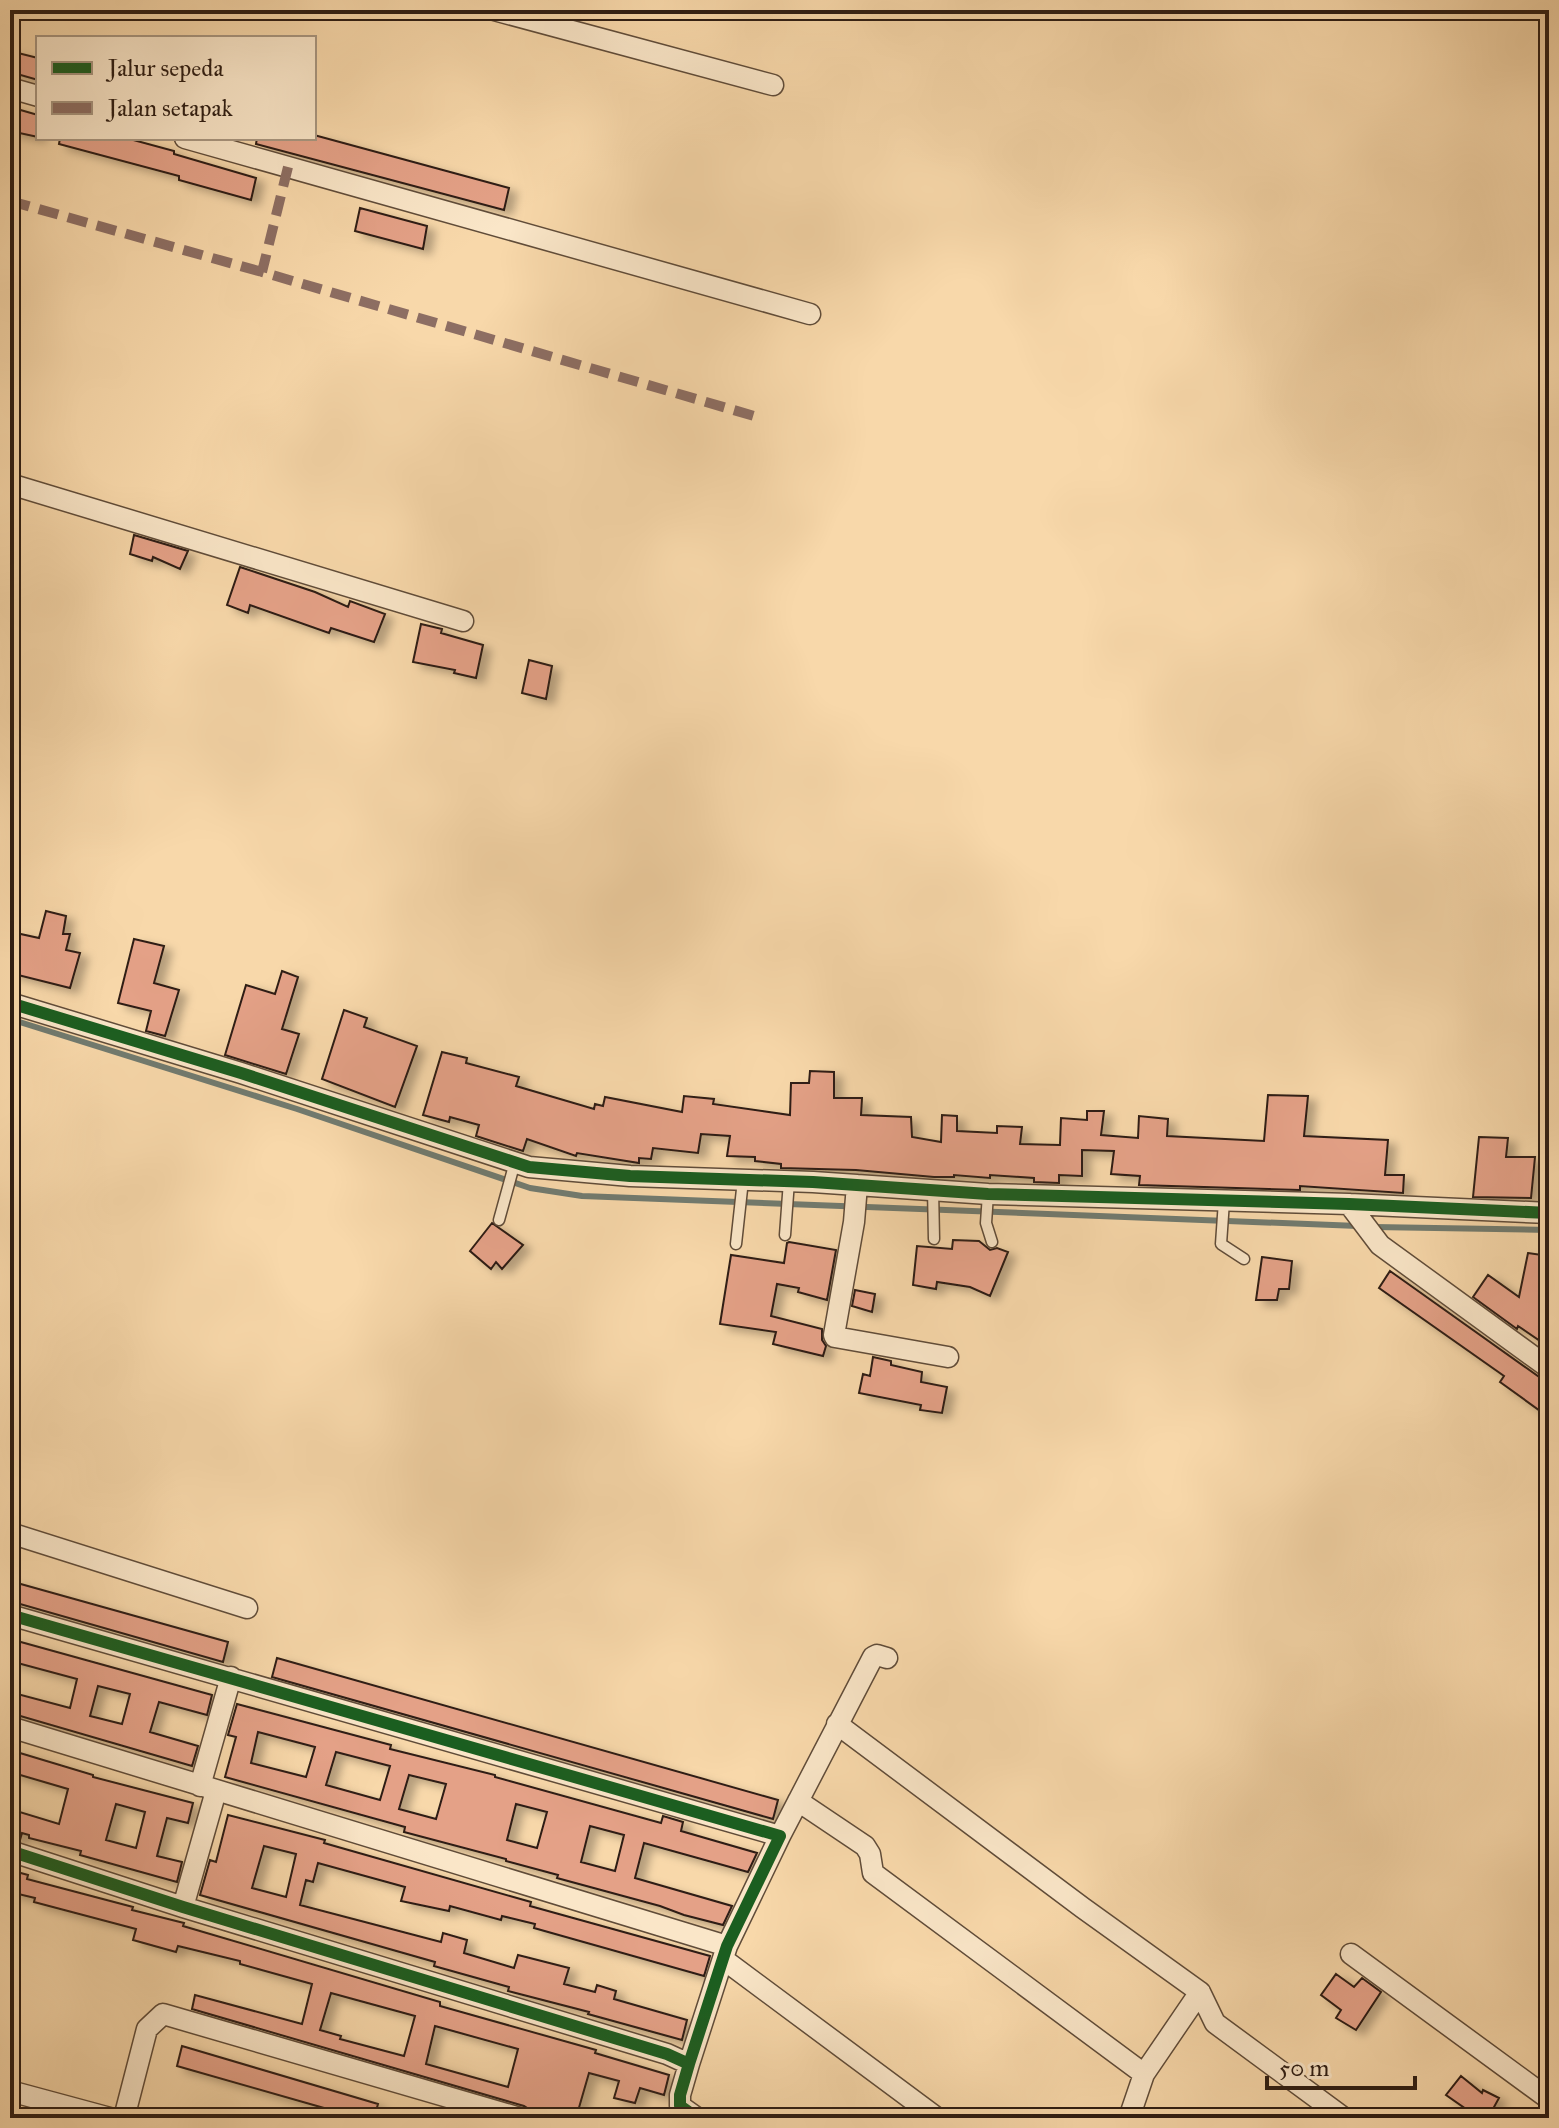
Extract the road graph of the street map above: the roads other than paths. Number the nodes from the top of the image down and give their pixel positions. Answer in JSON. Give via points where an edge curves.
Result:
{"nodes":[{"id":1,"x":494,"y":10,"type":"edge"},
{"id":2,"x":773,"y":85,"type":"dead end"},
{"id":3,"x":10,"y":88,"type":"edge"},
{"id":4,"x":36,"y":95,"type":"edge"},
{"id":5,"x":192,"y":140,"type":"edge"},
{"id":6,"x":810,"y":314,"type":"dead end"},
{"id":7,"x":10,"y":484,"type":"edge"},
{"id":8,"x":463,"y":621,"type":"dead end"},
{"id":9,"x":10,"y":1003,"type":"edge"},
{"id":10,"x":514,"y":1167,"type":"junction"},
{"id":11,"x":742,"y":1186,"type":"junction"},
{"id":12,"x":789,"y":1188,"type":"junction"},
{"id":13,"x":933,"y":1195,"type":"junction"},
{"id":14,"x":855,"y":1200,"type":"junction"},
{"id":15,"x":988,"y":1200,"type":"junction"},
{"id":16,"x":1223,"y":1204,"type":"junction"},
{"id":17,"x":1350,"y":1205,"type":"junction"},
{"id":18,"x":1549,"y":1213,"type":"edge"},
{"id":19,"x":499,"y":1220,"type":"dead end"},
{"id":20,"x":785,"y":1235,"type":"dead end"},
{"id":21,"x":934,"y":1239,"type":"dead end"},
{"id":22,"x":992,"y":1242,"type":"dead end"},
{"id":23,"x":736,"y":1244,"type":"dead end"},
{"id":24,"x":1244,"y":1259,"type":"dead end"},
{"id":25,"x":948,"y":1357,"type":"dead end"},
{"id":26,"x":1549,"y":1368,"type":"edge"},
{"id":27,"x":10,"y":1533,"type":"edge"},
{"id":28,"x":247,"y":1608,"type":"dead end"},
{"id":29,"x":10,"y":1615,"type":"edge"},
{"id":30,"x":887,"y":1658,"type":"dead end"},
{"id":31,"x":231,"y":1677,"type":"junction"},
{"id":32,"x":837,"y":1724,"type":"junction"},
{"id":33,"x":10,"y":1727,"type":"edge"},
{"id":34,"x":208,"y":1788,"type":"junction"},
{"id":35,"x":798,"y":1801,"type":"junction"},
{"id":36,"x":780,"y":1836,"type":"junction"},
{"id":37,"x":10,"y":1851,"type":"edge"},
{"id":38,"x":183,"y":1907,"type":"junction"},
{"id":39,"x":725,"y":1952,"type":"junction"},
{"id":40,"x":1351,"y":1954,"type":"dead end"},
{"id":41,"x":1200,"y":1992,"type":"junction"},
{"id":42,"x":689,"y":2064,"type":"junction"},
{"id":43,"x":1144,"y":2074,"type":"junction"},
{"id":44,"x":10,"y":2091,"type":"edge"},
{"id":45,"x":1549,"y":2099,"type":"edge"},
{"id":46,"x":684,"y":2114,"type":"edge"},
{"id":47,"x":110,"y":2118,"type":"edge"},
{"id":48,"x":124,"y":2118,"type":"edge"},
{"id":49,"x":520,"y":2118,"type":"edge"},
{"id":50,"x":937,"y":2118,"type":"edge"},
{"id":51,"x":1129,"y":2118,"type":"edge"},
{"id":52,"x":1344,"y":2118,"type":"edge"}],
"edges":[{"from":1,"to":2,"type":"street"},
{"from":3,"to":4,"type":"street"},
{"from":5,"to":6,"type":"street"},
{"from":7,"to":8,"type":"street"},
{"from":9,"to":10,"type":"street","via":[[197,1059]]},
{"from":10,"to":11,"type":"street"},
{"from":10,"to":19,"type":"lane"},
{"from":11,"to":12,"type":"street"},
{"from":11,"to":23,"type":"lane"},
{"from":12,"to":14,"type":"street"},
{"from":12,"to":20,"type":"lane"},
{"from":13,"to":14,"type":"street"},
{"from":13,"to":15,"type":"street"},
{"from":13,"to":21,"type":"lane"},
{"from":14,"to":25,"type":"street","via":[[835,1337]]},
{"from":15,"to":16,"type":"street"},
{"from":15,"to":22,"type":"lane","via":[[986,1223]]},
{"from":16,"to":17,"type":"street"},
{"from":16,"to":24,"type":"lane","via":[[1221,1244]]},
{"from":17,"to":18,"type":"street"},
{"from":17,"to":26,"type":"street","via":[[1380,1245]]},
{"from":27,"to":28,"type":"street"},
{"from":29,"to":31,"type":"street"},
{"from":30,"to":32,"type":"street","via":[[873,1657]]},
{"from":31,"to":34,"type":"street"},
{"from":31,"to":36,"type":"street"},
{"from":32,"to":35,"type":"street"},
{"from":32,"to":41,"type":"street"},
{"from":33,"to":34,"type":"street"},
{"from":34,"to":38,"type":"street"},
{"from":34,"to":39,"type":"street"},
{"from":35,"to":36,"type":"street"},
{"from":35,"to":43,"type":"street","via":[[865,1846],[873,1873]]},
{"from":36,"to":39,"type":"street"},
{"from":37,"to":38,"type":"street"},
{"from":38,"to":42,"type":"street"},
{"from":39,"to":42,"type":"street"},
{"from":39,"to":50,"type":"street"},
{"from":40,"to":45,"type":"street"},
{"from":41,"to":43,"type":"street"},
{"from":41,"to":52,"type":"street","via":[[1215,2023]]},
{"from":42,"to":46,"type":"street","via":[[680,2095]]},
{"from":43,"to":51,"type":"street"},
{"from":44,"to":47,"type":"street"},
{"from":48,"to":49,"type":"street","via":[[147,2029],[163,2014]]}]}
